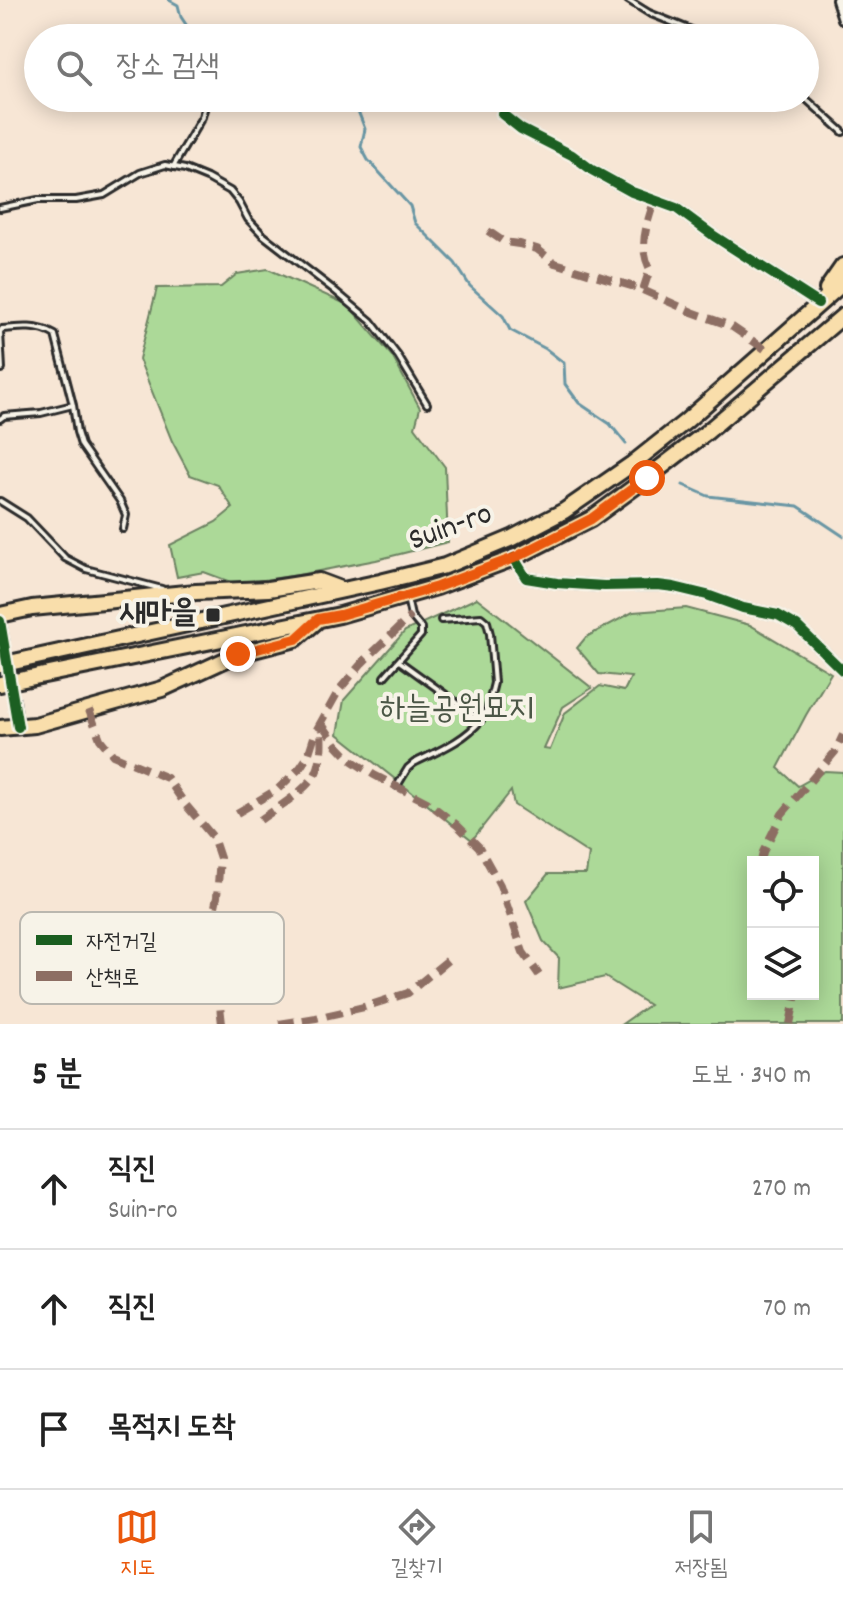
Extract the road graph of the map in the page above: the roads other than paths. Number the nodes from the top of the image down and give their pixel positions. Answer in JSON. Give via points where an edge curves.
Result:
{"nodes":[{"id":1,"x":628,"y":0,"type":"edge"},
{"id":2,"x":837,"y":0,"type":"edge"},
{"id":3,"x":843,"y":19,"type":"edge"},
{"id":4,"x":676,"y":24,"type":"edge"},
{"id":5,"x":819,"y":111,"type":"edge"},
{"id":6,"x":203,"y":112,"type":"edge"},
{"id":7,"x":502,"y":114,"type":"dead end"},
{"id":8,"x":843,"y":132,"type":"edge"},
{"id":9,"x":173,"y":167,"type":"junction"},
{"id":10,"x":0,"y":208,"type":"edge"},
{"id":11,"x":843,"y":266,"type":"edge"},
{"id":12,"x":843,"y":283,"type":"edge"},
{"id":13,"x":818,"y":303,"type":"junction"},
{"id":14,"x":841,"y":321,"type":"edge"},
{"id":15,"x":2,"y":369,"type":"dead end"},
{"id":16,"x":427,"y":404,"type":"dead end"},
{"id":17,"x":73,"y":405,"type":"junction"},
{"id":18,"x":0,"y":419,"type":"edge"},
{"id":19,"x":0,"y":501,"type":"edge"},
{"id":20,"x":123,"y":529,"type":"dead end"},
{"id":21,"x":514,"y":558,"type":"junction"},
{"id":22,"x":343,"y":590,"type":"junction"},
{"id":23,"x":172,"y":595,"type":"junction"},
{"id":24,"x":406,"y":596,"type":"junction"},
{"id":25,"x":0,"y":618,"type":"edge"},
{"id":26,"x":318,"y":619,"type":"junction"},
{"id":27,"x":441,"y":620,"type":"dead end"},
{"id":28,"x":4,"y":644,"type":"dead end"},
{"id":29,"x":399,"y":661,"type":"junction"},
{"id":30,"x":0,"y":665,"type":"edge"},
{"id":31,"x":843,"y":671,"type":"edge"},
{"id":32,"x":384,"y":677,"type":"dead end"},
{"id":33,"x":0,"y":684,"type":"edge"},
{"id":34,"x":14,"y":700,"type":"tunnel mouth"},
{"id":35,"x":481,"y":720,"type":"junction"},
{"id":36,"x":18,"y":727,"type":"junction"},
{"id":37,"x":0,"y":728,"type":"edge"},
{"id":38,"x":397,"y":786,"type":"dead end"}],
"edges":[{"from":1,"to":4,"type":"lane"},
{"from":2,"to":3,"type":"street"},
{"from":5,"to":8,"type":"lane"},
{"from":6,"to":9,"type":"lane"},
{"from":7,"to":13,"type":"street","via":[[632,192],[676,208]]},
{"from":9,"to":10,"type":"lane","via":[[140,173],[104,195]]},
{"from":9,"to":16,"type":"lane","via":[[230,191],[263,235],[371,321]]},
{"from":11,"to":13,"type":"main road"},
{"from":12,"to":13,"type":"main road","name":"Suin-ro"},
{"from":13,"to":22,"type":"main road","name":"Suin-ro","via":[[685,422],[564,511],[445,566]]},
{"from":14,"to":21,"type":"main road","name":"Suin-ro","via":[[591,519]]},
{"from":15,"to":17,"type":"lane","via":[[2,329],[47,330],[55,335]]},
{"from":17,"to":18,"type":"lane"},
{"from":17,"to":20,"type":"lane","via":[[81,445],[126,515]]},
{"from":19,"to":23,"type":"lane","via":[[27,518],[65,558]]},
{"from":21,"to":24,"type":"main road","name":"Suin-ro"},
{"from":21,"to":31,"type":"street","via":[[526,578],[674,587],[778,615],[797,626]]},
{"from":22,"to":23,"type":"main road","via":[[319,581]]},
{"from":22,"to":30,"type":"main road","name":"Suin-ro"},
{"from":23,"to":25,"type":"main road","via":[[32,608]]},
{"from":24,"to":26,"type":"main road","name":"Suin-ro"},
{"from":24,"to":29,"type":"lane","via":[[421,635]]},
{"from":25,"to":28,"type":"street"},
{"from":26,"to":33,"type":"main road","name":"Suin-ro"},
{"from":26,"to":36,"type":"main road","via":[[296,639],[238,654],[162,689]]},
{"from":27,"to":35,"type":"lane","via":[[481,617],[487,622],[494,683]]},
{"from":29,"to":32,"type":"lane"},
{"from":29,"to":35,"type":"lane"},
{"from":34,"to":36,"type":"street"},
{"from":35,"to":38,"type":"lane","via":[[472,732],[414,763]]},
{"from":36,"to":37,"type":"main road"}]}
